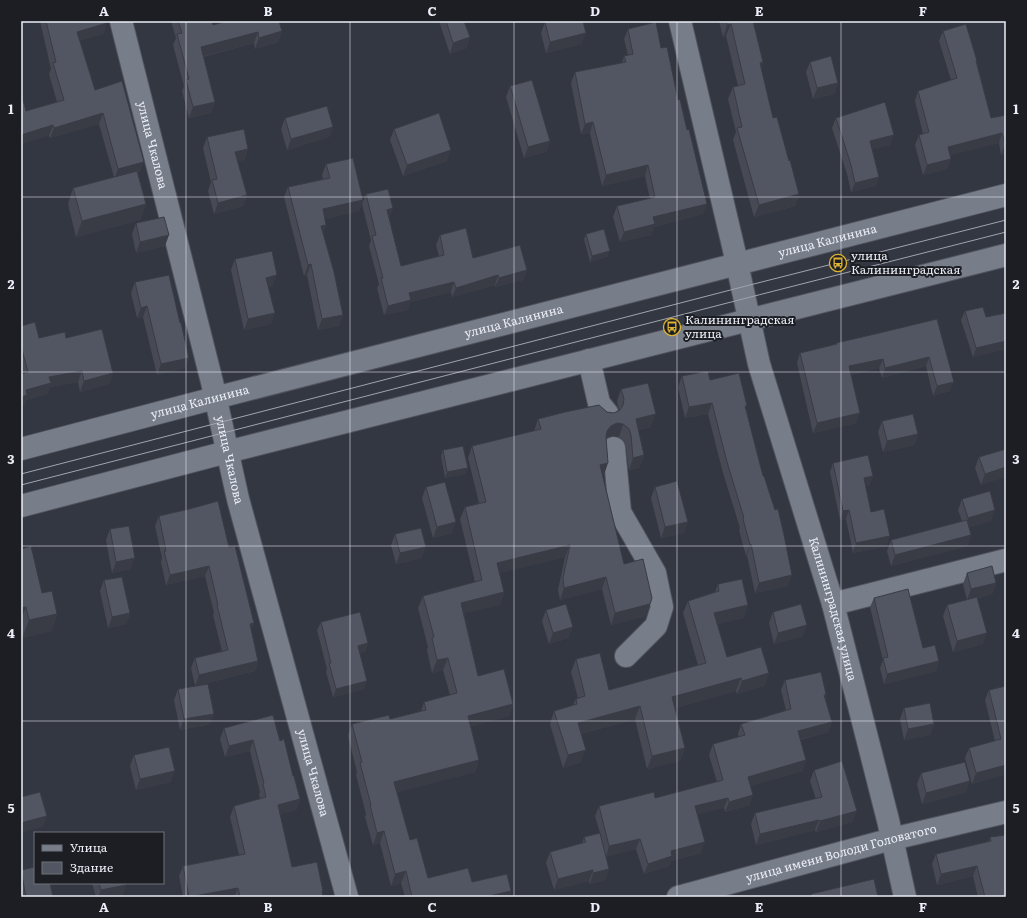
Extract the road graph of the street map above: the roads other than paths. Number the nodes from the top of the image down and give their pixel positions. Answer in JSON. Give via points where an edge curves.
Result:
{"nodes":[{"id":1,"x":121,"y":21,"type":"edge"},
{"id":2,"x":680,"y":21,"type":"edge"},
{"id":3,"x":1006,"y":195,"type":"edge"},
{"id":4,"x":1006,"y":255,"type":"edge"},
{"id":5,"x":737,"y":264,"type":"junction"},
{"id":6,"x":750,"y":320,"type":"junction"},
{"id":7,"x":590,"y":360,"type":"junction"},
{"id":8,"x":215,"y":398,"type":"junction"},
{"id":9,"x":606,"y":412,"type":"edge"},
{"id":10,"x":614,"y":448,"type":"dead end"},
{"id":11,"x":21,"y":449,"type":"edge"},
{"id":12,"x":227,"y":452,"type":"junction"},
{"id":13,"x":21,"y":506,"type":"edge"},
{"id":14,"x":1006,"y":560,"type":"edge"},
{"id":15,"x":833,"y":604,"type":"junction"},
{"id":16,"x":626,"y":656,"type":"dead end"},
{"id":17,"x":1006,"y":812,"type":"edge"},
{"id":18,"x":892,"y":839,"type":"junction"},
{"id":19,"x":347,"y":897,"type":"edge"},
{"id":20,"x":678,"y":897,"type":"edge"},
{"id":21,"x":905,"y":897,"type":"edge"}],
"edges":[{"from":1,"to":8,"type":"street","name":"улица Чкалова"},
{"from":2,"to":5,"type":"street","name":"Калининградская улица"},
{"from":3,"to":5,"type":"street","name":"улица Калинина"},
{"from":4,"to":6,"type":"street"},
{"from":5,"to":6,"type":"street","name":"Калининградская улица"},
{"from":5,"to":8,"type":"street","name":"улица Калинина"},
{"from":6,"to":7,"type":"street"},
{"from":6,"to":15,"type":"street","name":"Калининградская улица","via":[[759,364]]},
{"from":7,"to":9,"type":"street","via":[[599,403]]},
{"from":7,"to":12,"type":"street"},
{"from":8,"to":11,"type":"street","name":"улица Калинина"},
{"from":8,"to":12,"type":"street","name":"улица Чкалова"},
{"from":10,"to":16,"type":"street","via":[[620,512],[655,573],[662,607],[656,626]]},
{"from":12,"to":13,"type":"street"},
{"from":12,"to":19,"type":"street","name":"улица Чкалова"},
{"from":14,"to":15,"type":"street"},
{"from":15,"to":18,"type":"street","name":"Калининградская улица"},
{"from":17,"to":18,"type":"street","name":"улица имени Володи Головатого"},
{"from":18,"to":20,"type":"street","name":"улица имени Володи Головатого"},
{"from":18,"to":21,"type":"street","name":"Калининградская улица"}]}
